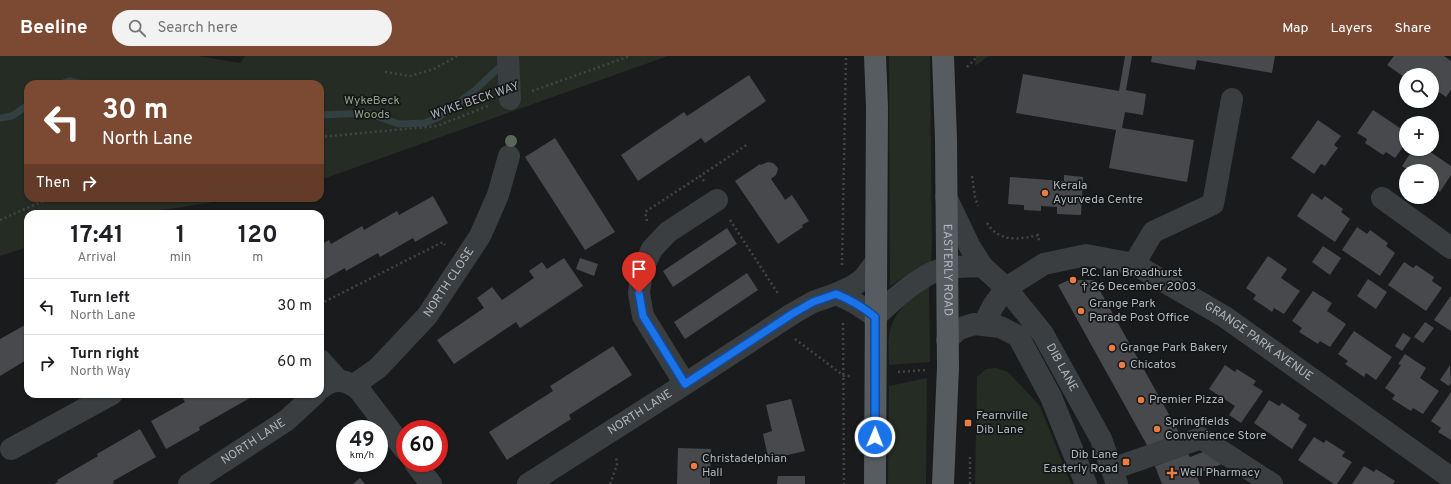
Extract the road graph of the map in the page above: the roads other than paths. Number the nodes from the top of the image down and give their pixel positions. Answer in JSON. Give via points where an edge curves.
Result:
{"nodes":[{"id":1,"x":508,"y":56,"type":"edge"},
{"id":2,"x":875,"y":56,"type":"edge"},
{"id":3,"x":943,"y":56,"type":"edge"},
{"id":4,"x":510,"y":98,"type":"road end"},
{"id":5,"x":1232,"y":99,"type":"dead end"},
{"id":6,"x":509,"y":156,"type":"dead end"},
{"id":7,"x":946,"y":197,"type":"junction"},
{"id":8,"x":1382,"y":198,"type":"dead end"},
{"id":9,"x":716,"y":200,"type":"road end"},
{"id":10,"x":1451,"y":248,"type":"edge"},
{"id":11,"x":875,"y":263,"type":"junction"},
{"id":12,"x":1134,"y":264,"type":"junction"},
{"id":13,"x":982,"y":266,"type":"junction"},
{"id":14,"x":947,"y":268,"type":"junction"},
{"id":15,"x":1006,"y":288,"type":"junction"},
{"id":16,"x":836,"y":294,"type":"junction"},
{"id":17,"x":875,"y":317,"type":"junction"},
{"id":18,"x":984,"y":324,"type":"junction"},
{"id":19,"x":947,"y":340,"type":"junction"},
{"id":20,"x":324,"y":366,"type":"edge"},
{"id":21,"x":685,"y":384,"type":"junction"},
{"id":22,"x":338,"y":385,"type":"edge"},
{"id":23,"x":105,"y":398,"type":"edge"},
{"id":24,"x":311,"y":398,"type":"edge"},
{"id":25,"x":1095,"y":429,"type":"junction"},
{"id":26,"x":396,"y":438,"type":"edge"},
{"id":27,"x":1070,"y":444,"type":"junction"},
{"id":28,"x":11,"y":449,"type":"dead end"},
{"id":29,"x":422,"y":472,"type":"edge"},
{"id":30,"x":1114,"y":477,"type":"edge"},
{"id":31,"x":1451,"y":478,"type":"edge"},
{"id":32,"x":188,"y":484,"type":"edge"},
{"id":33,"x":431,"y":484,"type":"edge"},
{"id":34,"x":528,"y":484,"type":"edge"},
{"id":35,"x":875,"y":484,"type":"edge"},
{"id":36,"x":943,"y":484,"type":"edge"},
{"id":37,"x":1086,"y":484,"type":"edge"},
{"id":38,"x":1272,"y":484,"type":"edge"}],
"edges":[{"from":1,"to":4,"type":"street","bridge":true},
{"from":2,"to":11,"type":"main road"},
{"from":3,"to":7,"type":"main road","name":"EASTERLY ROAD"},
{"from":5,"to":12,"type":"street","via":[[1213,204],[1153,232]]},
{"from":6,"to":22,"type":"street","name":"NORTH CLOSE","via":[[498,195],[480,236],[427,316],[378,368]]},
{"from":7,"to":13,"type":"street","name":"DIB LANE","via":[[970,248]]},
{"from":7,"to":14,"type":"main road","name":"EASTERLY ROAD"},
{"from":8,"to":10,"type":"street"},
{"from":9,"to":21,"type":"street","via":[[668,232],[652,249],[642,270],[639,293],[643,316]]},
{"from":11,"to":16,"type":"street","name":"NORTH LANE","via":[[863,279]]},
{"from":11,"to":17,"type":"main road"},
{"from":12,"to":15,"type":"street","name":"GRANGE PARK AVENUE","via":[[1086,255],[1044,264]]},
{"from":12,"to":31,"type":"street","name":"GRANGE PARK AVENUE","via":[[1225,317]]},
{"from":13,"to":14,"type":"street"},
{"from":13,"to":15,"type":"street","name":"DIB LANE"},
{"from":14,"to":17,"type":"street","via":[[928,275],[906,289]]},
{"from":14,"to":19,"type":"main road","name":"EASTERLY ROAD"},
{"from":15,"to":18,"type":"street"},
{"from":15,"to":25,"type":"street","name":"DIB LANE","via":[[1043,334]]},
{"from":16,"to":17,"type":"street","via":[[857,303]]},
{"from":16,"to":21,"type":"street","name":"NORTH LANE","via":[[813,302],[790,324]]},
{"from":17,"to":35,"type":"main road"},
{"from":18,"to":19,"type":"street","name":"DIB LANE","via":[[958,329]]},
{"from":18,"to":27,"type":"street","name":"DIB LANE","via":[[1000,327],[1018,336],[1051,397]]},
{"from":19,"to":36,"type":"main road","name":"EASTERLY ROAD"},
{"from":20,"to":22,"type":"street"},
{"from":21,"to":34,"type":"street","name":"NORTH LANE"},
{"from":22,"to":26,"type":"street","via":[[360,391]]},
{"from":23,"to":28,"type":"street"},
{"from":24,"to":32,"type":"street","name":"NORTH LANE","via":[[287,420]]},
{"from":25,"to":27,"type":"street"},
{"from":25,"to":30,"type":"street","name":"DIB LANE"},
{"from":27,"to":37,"type":"street","name":"DIB LANE"},
{"from":29,"to":33,"type":"street"},
{"from":30,"to":38,"type":"street","via":[[1201,438]]}]}
